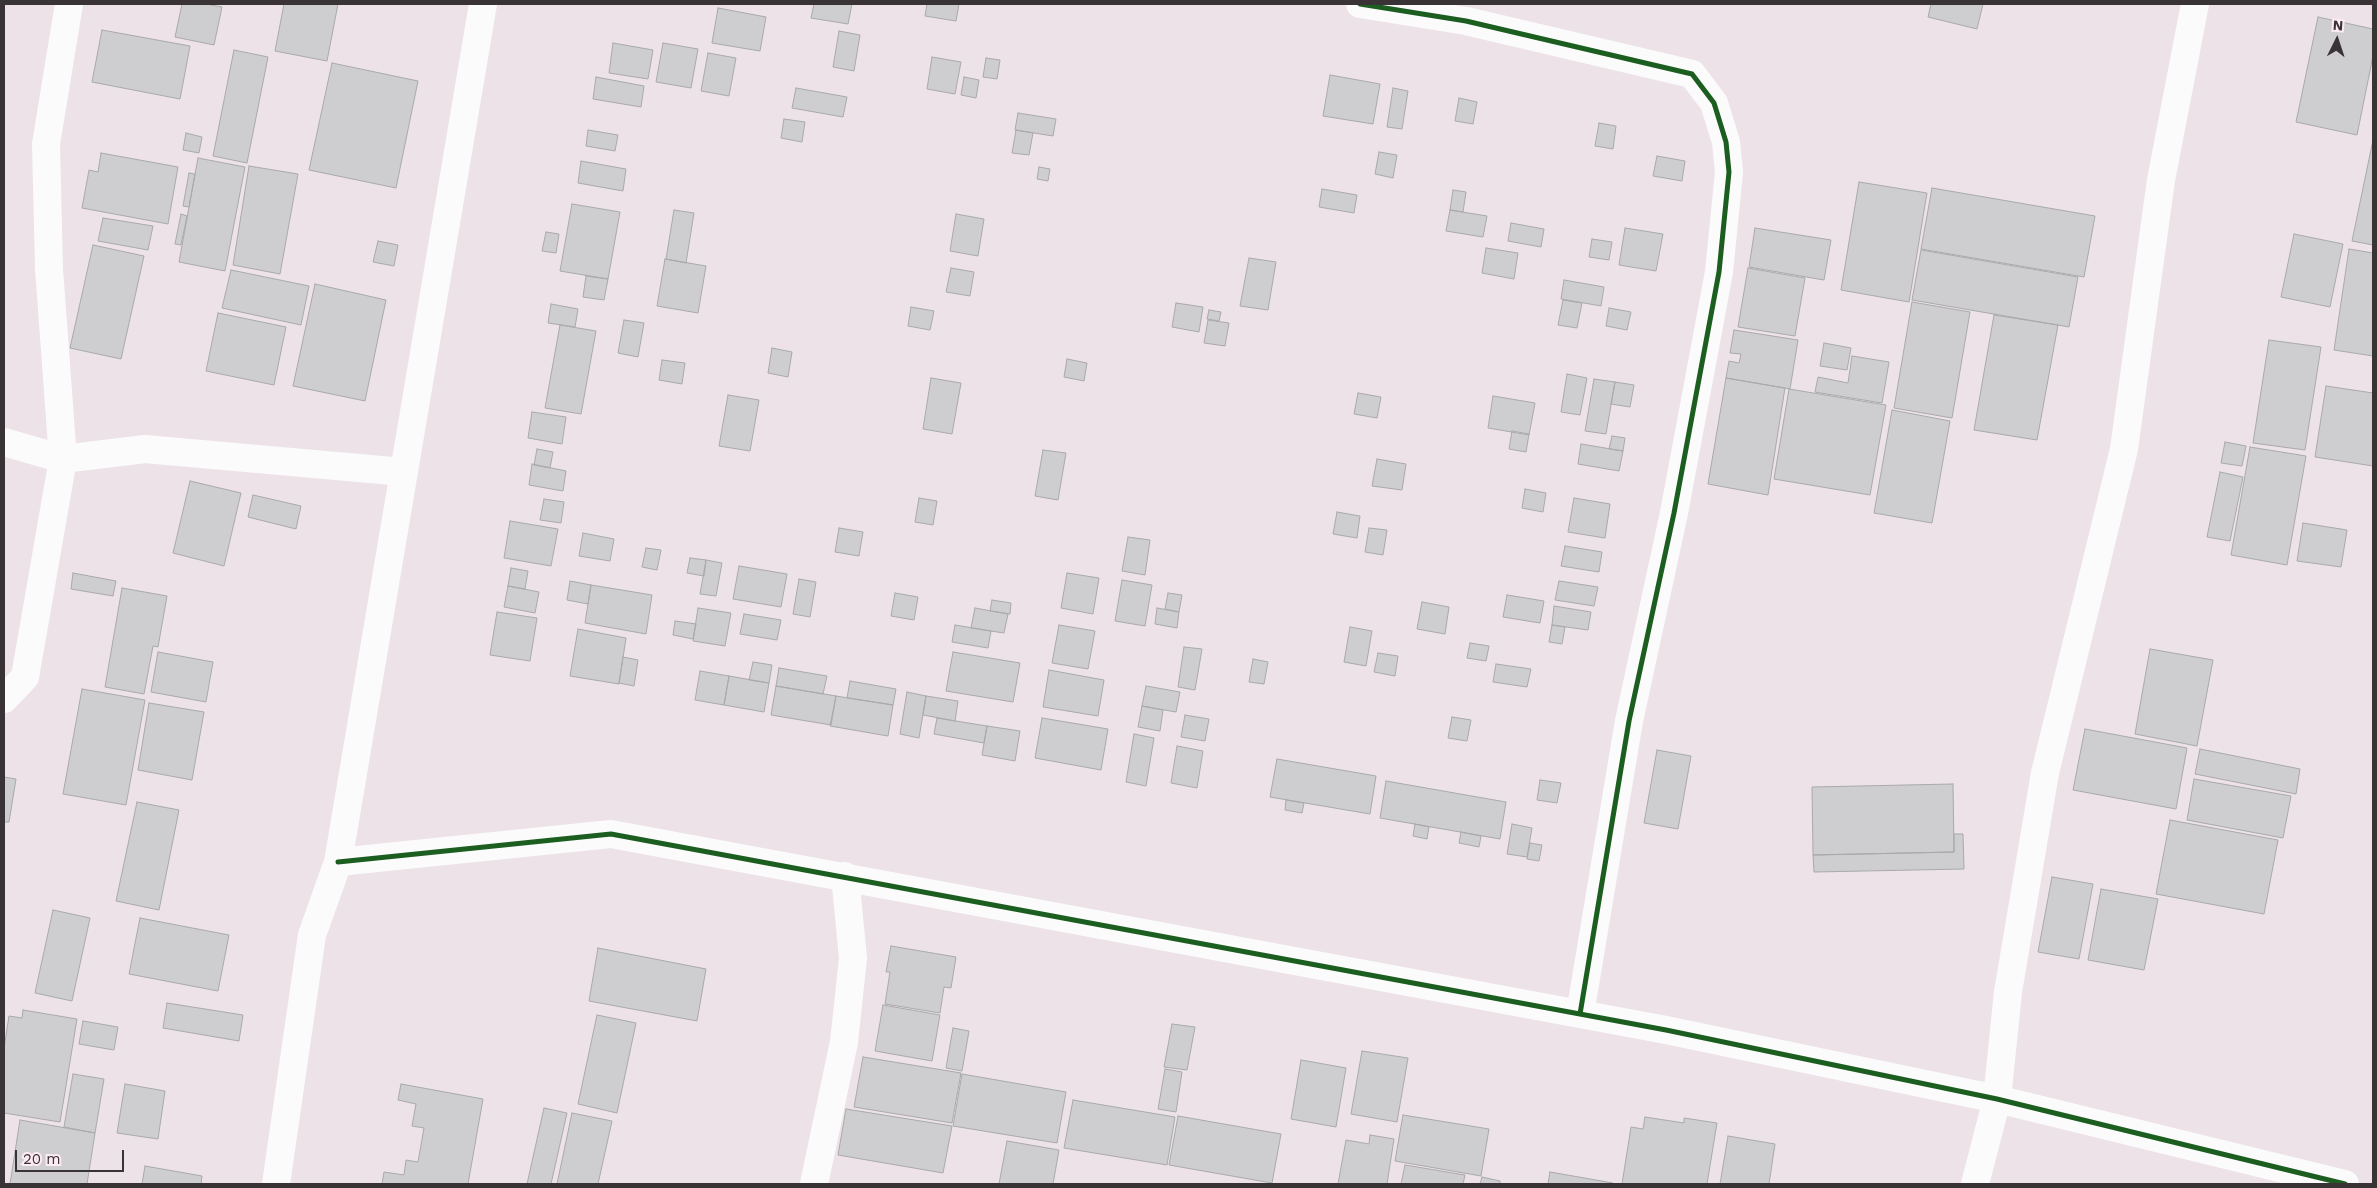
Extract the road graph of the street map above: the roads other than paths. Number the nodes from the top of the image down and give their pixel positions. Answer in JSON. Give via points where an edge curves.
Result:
{"nodes":[{"id":1,"x":69,"y":4,"type":"edge"},
{"id":2,"x":483,"y":4,"type":"edge"},
{"id":3,"x":1360,"y":4,"type":"edge"},
{"id":4,"x":2195,"y":4,"type":"edge"},
{"id":5,"x":4,"y":442,"type":"edge"},
{"id":6,"x":62,"y":459,"type":"junction"},
{"id":7,"x":404,"y":472,"type":"junction"},
{"id":8,"x":4,"y":699,"type":"edge"},
{"id":9,"x":338,"y":862,"type":"junction"},
{"id":10,"x":845,"y":876,"type":"junction"},
{"id":11,"x":1580,"y":1014,"type":"junction"},
{"id":12,"x":1997,"y":1099,"type":"junction"},
{"id":13,"x":276,"y":1184,"type":"edge"},
{"id":14,"x":814,"y":1184,"type":"edge"},
{"id":15,"x":1976,"y":1184,"type":"edge"},
{"id":16,"x":2344,"y":1184,"type":"edge"}],
"edges":[{"from":1,"to":6,"type":"street","via":[[46,144],[49,269]]},
{"from":2,"to":7,"type":"street"},
{"from":3,"to":11,"type":"street","via":[[1466,21],[1692,74],[1714,103],[1726,142],[1729,172],[1719,272],[1674,513],[1629,721]]},
{"from":4,"to":12,"type":"street","via":[[2161,180],[2124,448],[2045,773],[2008,992]]},
{"from":5,"to":6,"type":"street"},
{"from":6,"to":7,"type":"street","via":[[146,449]]},
{"from":6,"to":8,"type":"street","via":[[25,677]]},
{"from":7,"to":9,"type":"street"},
{"from":9,"to":10,"type":"street","via":[[611,834]]},
{"from":9,"to":13,"type":"street","via":[[312,935]]},
{"from":10,"to":11,"type":"street"},
{"from":10,"to":14,"type":"street","via":[[853,958],[844,1042]]},
{"from":11,"to":12,"type":"street"},
{"from":12,"to":15,"type":"street"},
{"from":12,"to":16,"type":"street"}]}
